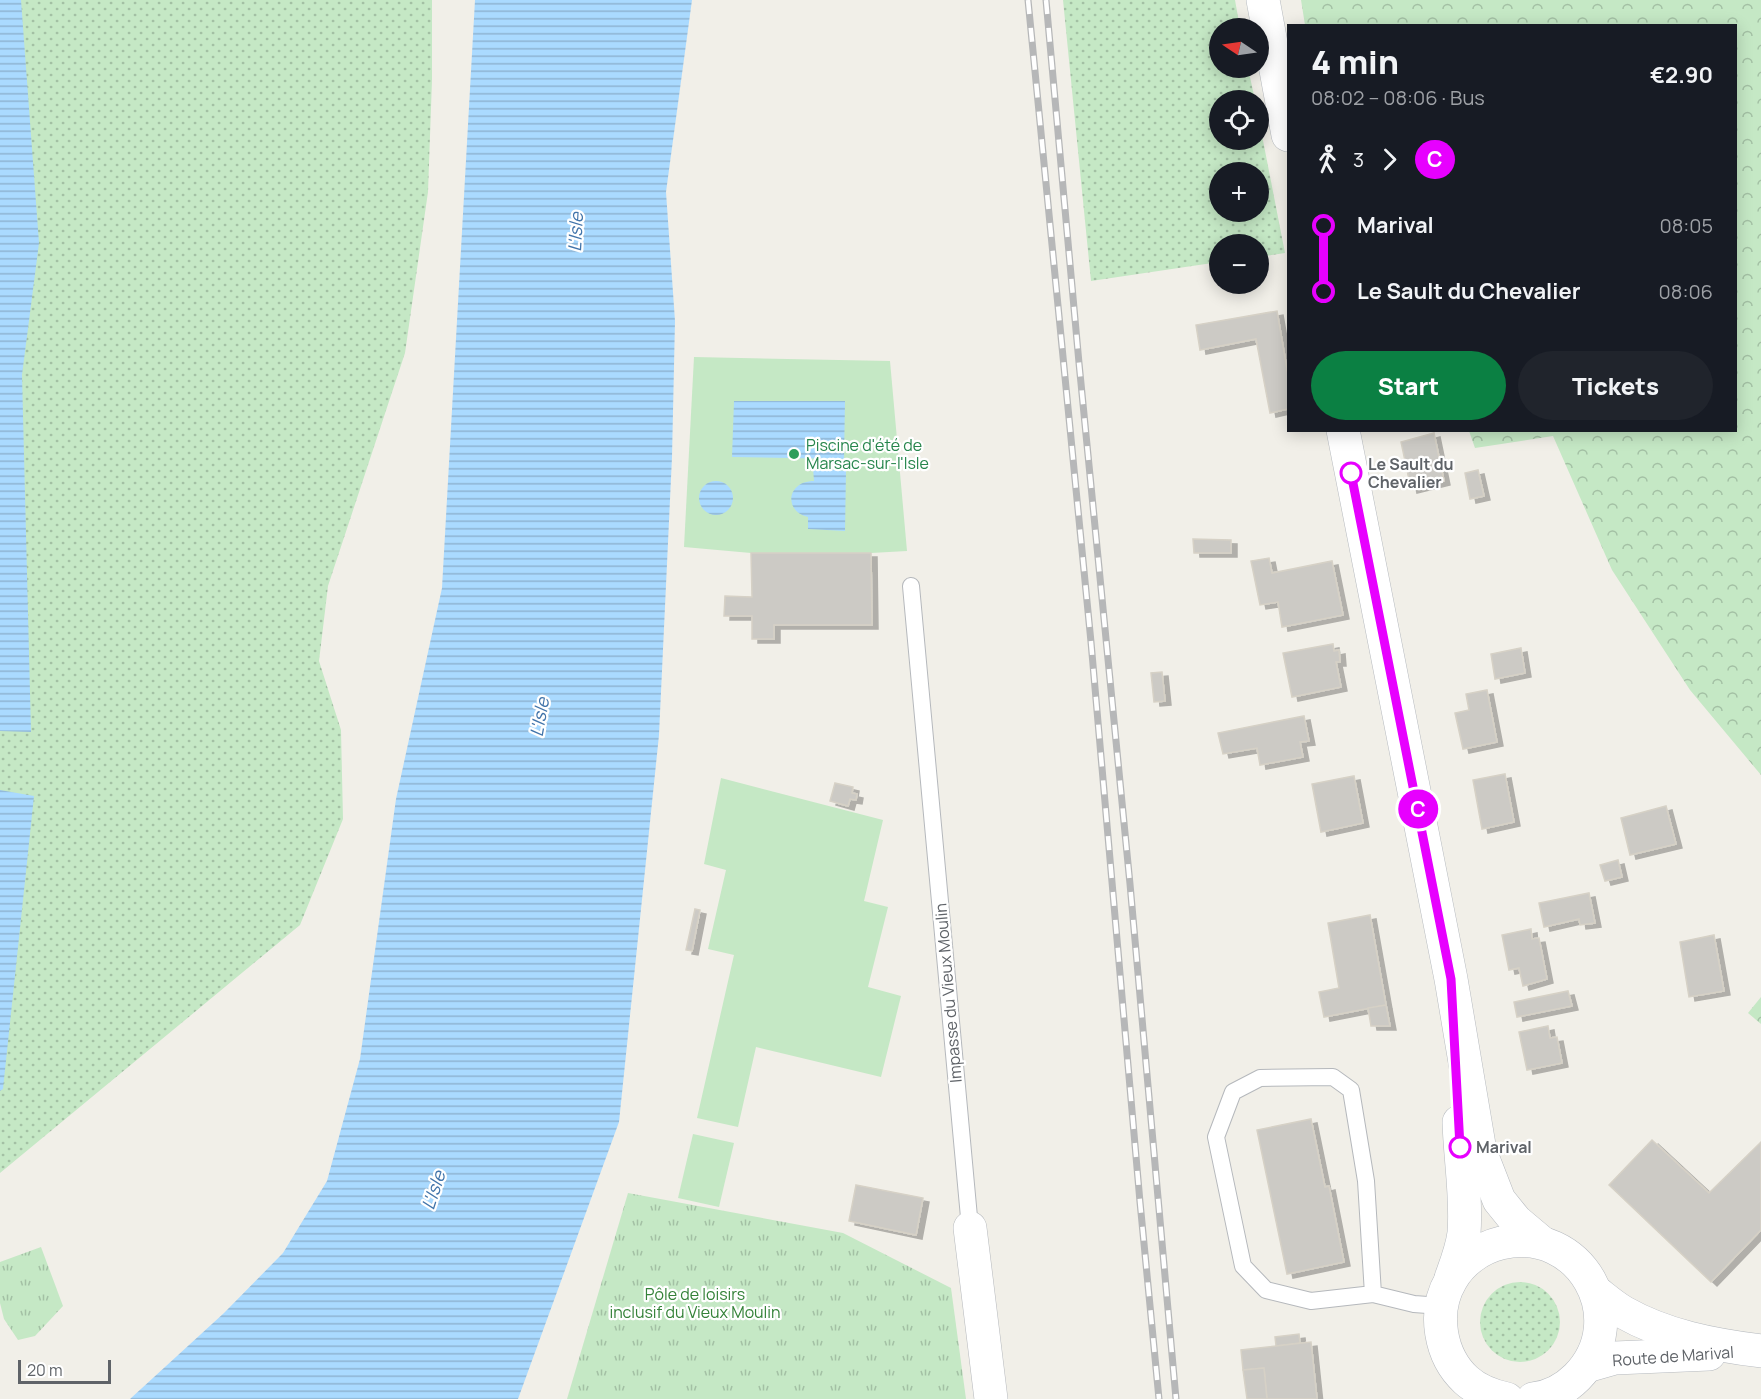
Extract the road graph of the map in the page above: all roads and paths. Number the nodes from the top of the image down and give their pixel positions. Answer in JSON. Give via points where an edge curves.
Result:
{"nodes":[{"id":1,"x":1263,"y":0,"type":"edge"},
{"id":2,"x":1287,"y":130,"type":"edge"},
{"id":3,"x":1343,"y":432,"type":"edge"},
{"id":4,"x":912,"y":586,"type":"dead end"},
{"id":5,"x":1451,"y":979,"type":"junction"},
{"id":6,"x":970,"y":1228,"type":"joint"},
{"id":7,"x":1541,"y":1242,"type":"junction"},
{"id":8,"x":1596,"y":1292,"type":"junction"},
{"id":9,"x":1446,"y":1293,"type":"junction"},
{"id":10,"x":1373,"y":1294,"type":"junction"},
{"id":11,"x":1761,"y":1351,"type":"edge"},
{"id":12,"x":1573,"y":1384,"type":"edge"},
{"id":13,"x":1497,"y":1398,"type":"edge"},
{"id":14,"x":991,"y":1399,"type":"edge"},
{"id":15,"x":1533,"y":1399,"type":"edge"}],
"edges":[{"from":1,"to":2,"type":"main road"},
{"from":3,"to":5,"type":"main road"},
{"from":4,"to":6,"type":"lane","name":"Impasse du Vieux Moulin"},
{"from":5,"to":7,"type":"main road","via":[[1480,1151],[1499,1200]]},
{"from":5,"to":9,"type":"main road","via":[[1464,1234]]},
{"from":6,"to":14,"type":"main road","name":"Impasse du Vieux Moulin"},
{"from":7,"to":8,"type":"main road","via":[[1564,1252],[1584,1270]]},
{"from":7,"to":9,"type":"main road","via":[[1515,1240],[1489,1246],[1467,1260]]},
{"from":8,"to":11,"type":"main road","name":"Route de Marival","via":[[1620,1310],[1678,1335]]},
{"from":8,"to":12,"type":"main road","via":[[1601,1318],[1598,1343]]},
{"from":9,"to":10,"type":"lane","via":[[1414,1304]]},
{"from":9,"to":13,"type":"main road","via":[[1441,1334],[1450,1359],[1467,1381]]},
{"from":10,"to":10,"type":"lane","via":[[1311,1301],[1266,1290],[1243,1266],[1216,1137],[1233,1092],[1260,1078],[1333,1077],[1351,1090],[1366,1181]]},
{"from":11,"to":12,"type":"main road","name":"Route de Marival","via":[[1615,1358]]},
{"from":12,"to":15,"type":"main road","name":"Route de Marival"}]}
